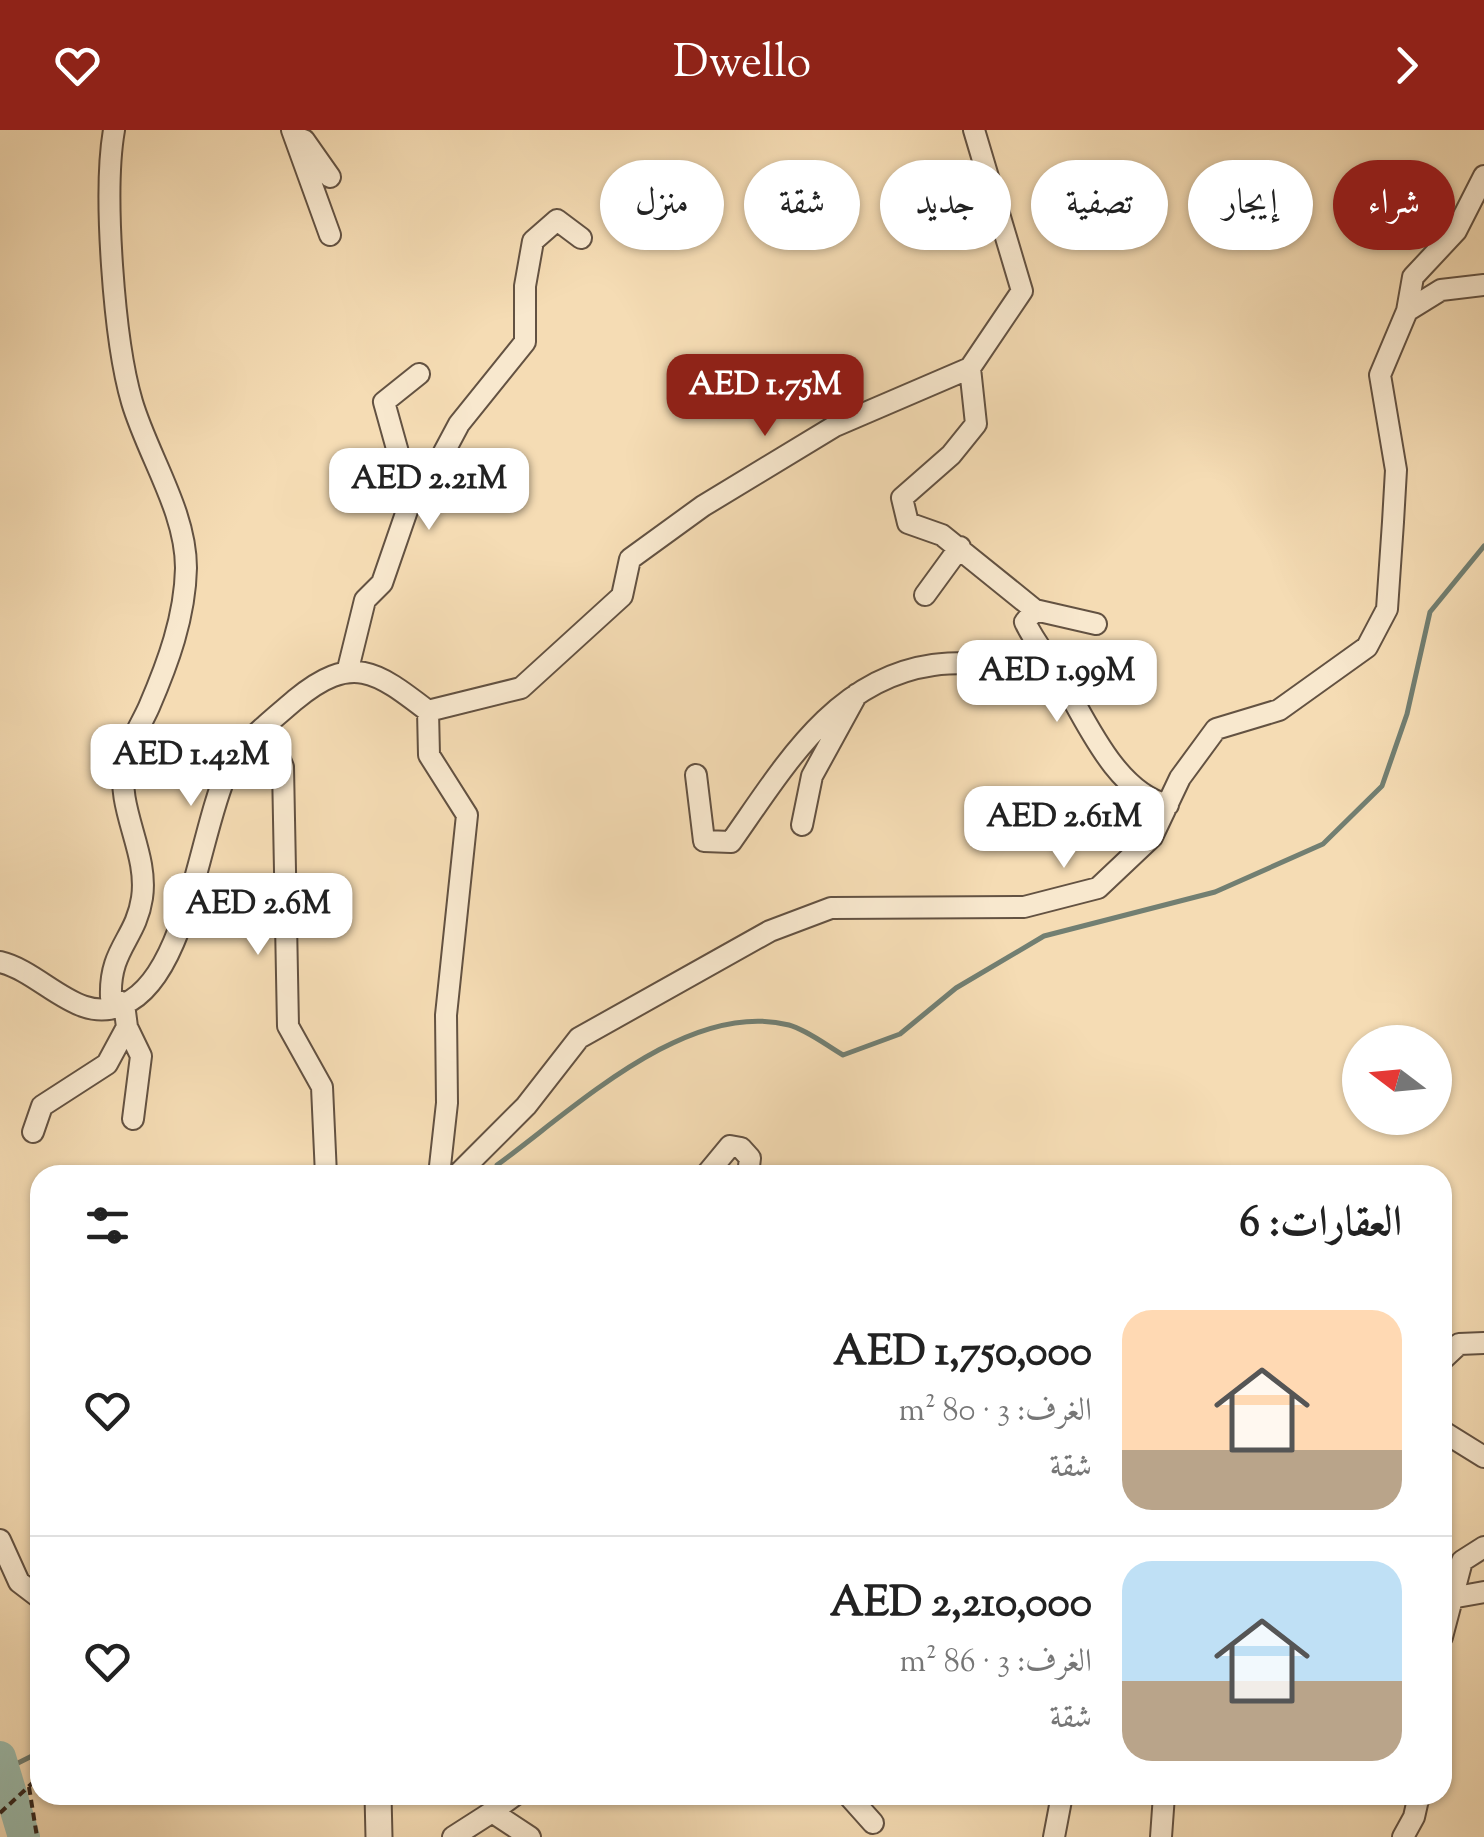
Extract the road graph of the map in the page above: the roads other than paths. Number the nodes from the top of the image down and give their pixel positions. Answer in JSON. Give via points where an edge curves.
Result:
{"nodes":[{"id":1,"x":114,"y":130,"type":"edge"},
{"id":2,"x":294,"y":130,"type":"edge"},
{"id":3,"x":974,"y":130,"type":"edge"},
{"id":4,"x":1484,"y":176,"type":"edge"},
{"id":5,"x":330,"y":177,"type":"dead end"},
{"id":6,"x":330,"y":235,"type":"dead end"},
{"id":7,"x":582,"y":238,"type":"dead end"},
{"id":8,"x":1484,"y":284,"type":"edge"},
{"id":9,"x":1407,"y":311,"type":"junction"},
{"id":10,"x":970,"y":368,"type":"junction"},
{"id":11,"x":418,"y":374,"type":"dead end"},
{"id":12,"x":407,"y":483,"type":"junction"},
{"id":13,"x":960,"y":547,"type":"junction"},
{"id":14,"x":925,"y":595,"type":"dead end"},
{"id":15,"x":1035,"y":610,"type":"junction"},
{"id":16,"x":1096,"y":624,"type":"dead end"},
{"id":17,"x":1036,"y":646,"type":"junction"},
{"id":18,"x":348,"y":669,"type":"junction"},
{"id":19,"x":858,"y":692,"type":"junction"},
{"id":20,"x":428,"y":711,"type":"junction"},
{"id":21,"x":266,"y":725,"type":"junction"},
{"id":22,"x":696,"y":775,"type":"dead end"},
{"id":23,"x":1168,"y":805,"type":"junction"},
{"id":24,"x":802,"y":825,"type":"dead end"},
{"id":25,"x":0,"y":962,"type":"edge"},
{"id":26,"x":124,"y":1004,"type":"junction"},
{"id":27,"x":128,"y":1027,"type":"junction"},
{"id":28,"x":133,"y":1119,"type":"dead end"},
{"id":29,"x":32,"y":1132,"type":"dead end"},
{"id":30,"x":326,"y":1165,"type":"edge"},
{"id":31,"x":440,"y":1165,"type":"edge"},
{"id":32,"x":467,"y":1165,"type":"edge"},
{"id":33,"x":714,"y":1165,"type":"edge"},
{"id":34,"x":749,"y":1165,"type":"edge"},
{"id":35,"x":1484,"y":1343,"type":"edge"},
{"id":36,"x":1452,"y":1351,"type":"edge"},
{"id":37,"x":1452,"y":1437,"type":"edge"},
{"id":38,"x":1484,"y":1457,"type":"edge"},
{"id":39,"x":0,"y":1540,"type":"edge"},
{"id":40,"x":1484,"y":1547,"type":"edge"},
{"id":41,"x":30,"y":1590,"type":"edge"},
{"id":42,"x":1484,"y":1592,"type":"edge"},
{"id":43,"x":1452,"y":1595,"type":"edge"},
{"id":44,"x":1452,"y":1598,"type":"edge"},
{"id":45,"x":378,"y":1805,"type":"edge"},
{"id":46,"x":502,"y":1805,"type":"edge"},
{"id":47,"x":857,"y":1805,"type":"edge"},
{"id":48,"x":1060,"y":1805,"type":"edge"},
{"id":49,"x":1163,"y":1805,"type":"edge"},
{"id":50,"x":1417,"y":1805,"type":"edge"},
{"id":51,"x":492,"y":1812,"type":"junction"},
{"id":52,"x":873,"y":1823,"type":"dead end"},
{"id":53,"x":380,"y":1837,"type":"edge"},
{"id":54,"x":453,"y":1837,"type":"edge"},
{"id":55,"x":530,"y":1837,"type":"edge"},
{"id":56,"x":1054,"y":1837,"type":"edge"},
{"id":57,"x":1160,"y":1837,"type":"edge"},
{"id":58,"x":1402,"y":1837,"type":"edge"}],
"edges":[{"from":1,"to":26,"type":"street","via":[[121,360],[183,535],[186,566],[170,652],[125,758],[142,898],[112,962],[111,997]]},
{"from":2,"to":5,"type":"street"},
{"from":2,"to":6,"type":"street"},
{"from":3,"to":10,"type":"street","via":[[1022,291]]},
{"from":4,"to":9,"type":"street","via":[[1456,230],[1413,277]]},
{"from":7,"to":12,"type":"street","via":[[557,220],[532,241],[525,342],[460,424],[435,469]]},
{"from":8,"to":9,"type":"street","via":[[1441,290]]},
{"from":9,"to":23,"type":"street","via":[[1380,375],[1396,470],[1387,609],[1366,647],[1279,710],[1216,729]]},
{"from":10,"to":13,"type":"street","via":[[976,424],[902,498],[908,524]]},
{"from":10,"to":20,"type":"street","via":[[835,426],[703,506],[630,560],[622,596],[522,688]]},
{"from":11,"to":12,"type":"street","via":[[384,402]]},
{"from":12,"to":18,"type":"street","via":[[405,524],[382,583],[365,600]]},
{"from":13,"to":14,"type":"street"},
{"from":13,"to":15,"type":"street"},
{"from":15,"to":16,"type":"street"},
{"from":15,"to":17,"type":"street","via":[[1025,622]]},
{"from":17,"to":19,"type":"street","via":[[1014,662],[934,664],[885,676]]},
{"from":17,"to":23,"type":"street","via":[[1124,774],[1152,801]]},
{"from":18,"to":20,"type":"street","via":[[388,680]]},
{"from":18,"to":21,"type":"street","via":[[318,682]]},
{"from":19,"to":22,"type":"street","via":[[814,728],[731,842],[704,841]]},
{"from":19,"to":24,"type":"street","via":[[812,776]]},
{"from":20,"to":31,"type":"street","via":[[430,755],[467,814],[446,1015]]},
{"from":21,"to":26,"type":"street","via":[[229,768],[175,939],[140,997]]},
{"from":21,"to":30,"type":"street","via":[[283,766],[288,1026],[322,1087]]},
{"from":23,"to":32,"type":"street","via":[[1152,838],[1098,888],[1024,907],[831,908],[716,958],[579,1038],[526,1106]]},
{"from":25,"to":26,"type":"street","via":[[84,1008],[107,1012]]},
{"from":26,"to":27,"type":"street"},
{"from":27,"to":28,"type":"street","via":[[141,1056]]},
{"from":27,"to":29,"type":"street","via":[[107,1064],[42,1106]]},
{"from":33,"to":34,"type":"street","via":[[730,1146],[741,1148]]},
{"from":35,"to":36,"type":"street"},
{"from":37,"to":38,"type":"street"},
{"from":39,"to":41,"type":"street","via":[[19,1582]]},
{"from":40,"to":43,"type":"street","via":[[1462,1561]]},
{"from":42,"to":44,"type":"street"},
{"from":45,"to":53,"type":"street"},
{"from":46,"to":51,"type":"street"},
{"from":47,"to":52,"type":"street"},
{"from":48,"to":56,"type":"street"},
{"from":49,"to":57,"type":"street"},
{"from":50,"to":58,"type":"street"},
{"from":51,"to":54,"type":"street"},
{"from":51,"to":55,"type":"street"}]}
